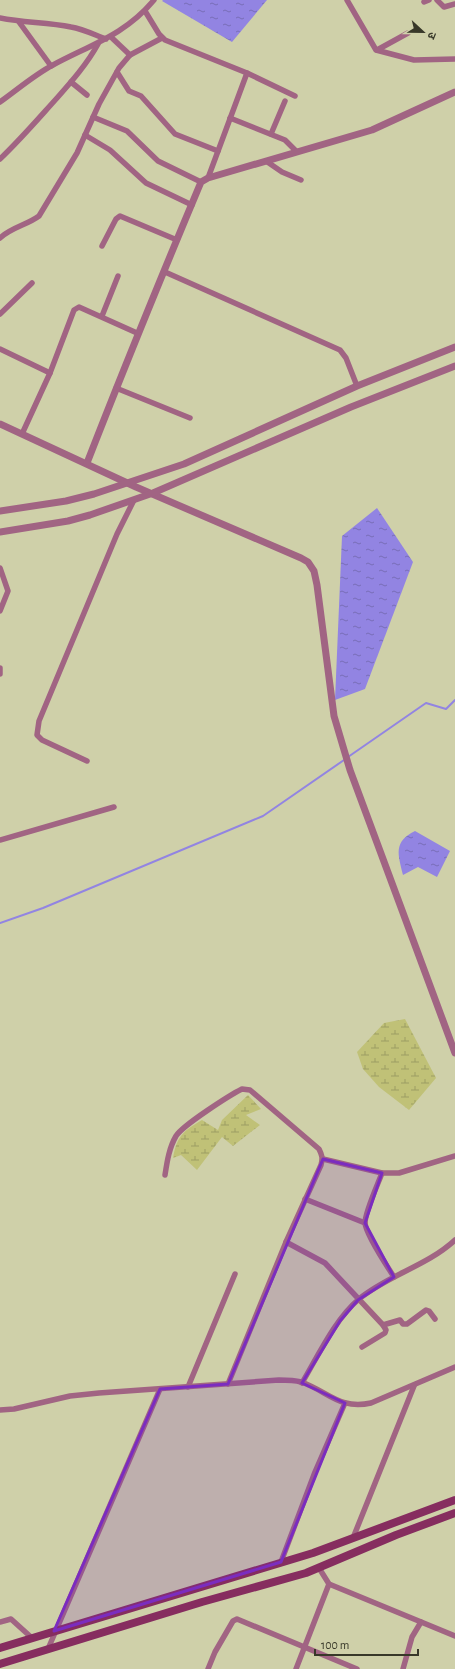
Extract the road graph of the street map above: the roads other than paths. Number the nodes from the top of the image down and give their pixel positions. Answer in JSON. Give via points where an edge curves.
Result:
{"nodes":[{"id":1,"x":154,"y":0,"type":"edge"},
{"id":2,"x":347,"y":0,"type":"edge"},
{"id":3,"x":437,"y":0,"type":"edge"},
{"id":4,"x":455,"y":4,"type":"edge"},
{"id":5,"x":145,"y":11,"type":"junction"},
{"id":6,"x":0,"y":18,"type":"edge"},
{"id":7,"x":19,"y":22,"type":"junction"},
{"id":8,"x":408,"y":33,"type":"dead end"},
{"id":9,"x":109,"y":38,"type":"junction"},
{"id":10,"x":162,"y":38,"type":"junction"},
{"id":11,"x":98,"y":44,"type":"junction"},
{"id":12,"x":376,"y":50,"type":"junction"},
{"id":13,"x":130,"y":55,"type":"junction"},
{"id":14,"x":455,"y":60,"type":"edge"},
{"id":15,"x":52,"y":66,"type":"junction"},
{"id":16,"x":116,"y":72,"type":"junction"},
{"id":17,"x":247,"y":73,"type":"junction"},
{"id":18,"x":71,"y":82,"type":"junction"},
{"id":19,"x":455,"y":92,"type":"edge"},
{"id":20,"x":87,"y":96,"type":"dead end"},
{"id":21,"x":295,"y":96,"type":"dead end"},
{"id":22,"x":285,"y":101,"type":"dead end"},
{"id":23,"x":0,"y":102,"type":"edge"},
{"id":24,"x":93,"y":117,"type":"junction"},
{"id":25,"x":230,"y":118,"type":"junction"},
{"id":26,"x":271,"y":134,"type":"junction"},
{"id":27,"x":85,"y":135,"type":"junction"},
{"id":28,"x":218,"y":151,"type":"junction"},
{"id":29,"x":297,"y":152,"type":"junction"},
{"id":30,"x":0,"y":159,"type":"edge"},
{"id":31,"x":266,"y":161,"type":"junction"},
{"id":32,"x":205,"y":180,"type":"junction"},
{"id":33,"x":301,"y":180,"type":"dead end"},
{"id":34,"x":192,"y":205,"type":"junction"},
{"id":35,"x":0,"y":238,"type":"edge"},
{"id":36,"x":177,"y":240,"type":"junction"},
{"id":37,"x":102,"y":246,"type":"dead end"},
{"id":38,"x":165,"y":272,"type":"junction"},
{"id":39,"x":118,"y":276,"type":"dead end"},
{"id":40,"x":32,"y":283,"type":"dead end"},
{"id":41,"x":0,"y":314,"type":"edge"},
{"id":42,"x":102,"y":316,"type":"junction"},
{"id":43,"x":137,"y":333,"type":"junction"},
{"id":44,"x":455,"y":347,"type":"edge"},
{"id":45,"x":0,"y":349,"type":"edge"},
{"id":46,"x":455,"y":366,"type":"edge"},
{"id":47,"x":50,"y":373,"type":"junction"},
{"id":48,"x":357,"y":386,"type":"junction"},
{"id":49,"x":116,"y":388,"type":"junction"},
{"id":50,"x":190,"y":418,"type":"dead end"},
{"id":51,"x":0,"y":424,"type":"edge"},
{"id":52,"x":22,"y":434,"type":"junction"},
{"id":53,"x":87,"y":463,"type":"junction"},
{"id":54,"x":129,"y":483,"type":"junction"},
{"id":55,"x":153,"y":493,"type":"junction"},
{"id":56,"x":134,"y":500,"type":"junction"},
{"id":57,"x":0,"y":511,"type":"edge"},
{"id":58,"x":0,"y":532,"type":"edge"},
{"id":59,"x":0,"y":568,"type":"edge"},
{"id":60,"x":0,"y":611,"type":"edge"},
{"id":61,"x":0,"y":668,"type":"edge"},
{"id":62,"x":0,"y":674,"type":"edge"},
{"id":63,"x":87,"y":761,"type":"dead end"},
{"id":64,"x":114,"y":807,"type":"dead end"},
{"id":65,"x":0,"y":840,"type":"edge"},
{"id":66,"x":455,"y":1053,"type":"edge"},
{"id":67,"x":455,"y":1156,"type":"edge"},
{"id":68,"x":323,"y":1159,"type":"junction"},
{"id":69,"x":382,"y":1173,"type":"junction"},
{"id":70,"x":164,"y":1175,"type":"dead end"},
{"id":71,"x":305,"y":1198,"type":"junction"},
{"id":72,"x":365,"y":1223,"type":"junction"},
{"id":73,"x":455,"y":1240,"type":"edge"},
{"id":74,"x":286,"y":1242,"type":"junction"},
{"id":75,"x":235,"y":1274,"type":"dead end"},
{"id":76,"x":394,"y":1278,"type":"junction"},
{"id":77,"x":358,"y":1300,"type":"junction"},
{"id":78,"x":435,"y":1319,"type":"dead end"},
{"id":79,"x":383,"y":1325,"type":"junction"},
{"id":80,"x":362,"y":1347,"type":"dead end"},
{"id":81,"x":455,"y":1368,"type":"edge"},
{"id":82,"x":302,"y":1383,"type":"junction"},
{"id":83,"x":228,"y":1384,"type":"junction"},
{"id":84,"x":188,"y":1386,"type":"junction"},
{"id":85,"x":414,"y":1386,"type":"junction"},
{"id":86,"x":160,"y":1389,"type":"junction"},
{"id":87,"x":345,"y":1403,"type":"junction"},
{"id":88,"x":0,"y":1410,"type":"edge"},
{"id":89,"x":455,"y":1500,"type":"edge"},
{"id":90,"x":455,"y":1513,"type":"edge"},
{"id":91,"x":353,"y":1538,"type":"junction"},
{"id":92,"x":280,"y":1562,"type":"junction"},
{"id":93,"x":320,"y":1568,"type":"junction"},
{"id":94,"x":329,"y":1584,"type":"junction"},
{"id":95,"x":0,"y":1622,"type":"edge"},
{"id":96,"x":421,"y":1622,"type":"junction"},
{"id":97,"x":54,"y":1631,"type":"junction"},
{"id":98,"x":455,"y":1636,"type":"edge"},
{"id":99,"x":32,"y":1638,"type":"junction"},
{"id":100,"x":0,"y":1648,"type":"edge"},
{"id":101,"x":306,"y":1648,"type":"junction"},
{"id":102,"x":48,"y":1649,"type":"junction"},
{"id":103,"x":0,"y":1664,"type":"edge"},
{"id":104,"x":208,"y":1669,"type":"edge"},
{"id":105,"x":296,"y":1669,"type":"edge"},
{"id":106,"x":357,"y":1669,"type":"edge"},
{"id":107,"x":403,"y":1669,"type":"edge"}],
"edges":[{"from":1,"to":5,"type":"street"},
{"from":2,"to":12,"type":"street"},
{"from":3,"to":4,"type":"street","via":[[444,7]]},
{"from":5,"to":9,"type":"street"},
{"from":5,"to":10,"type":"street"},
{"from":6,"to":7,"type":"street"},
{"from":7,"to":9,"type":"street","via":[[72,27]]},
{"from":7,"to":15,"type":"street"},
{"from":8,"to":12,"type":"street"},
{"from":9,"to":11,"type":"street"},
{"from":9,"to":13,"type":"street"},
{"from":10,"to":13,"type":"street"},
{"from":10,"to":17,"type":"street"},
{"from":11,"to":15,"type":"street"},
{"from":11,"to":18,"type":"street"},
{"from":12,"to":14,"type":"street","via":[[414,60]]},
{"from":13,"to":16,"type":"street"},
{"from":15,"to":23,"type":"street"},
{"from":16,"to":24,"type":"street"},
{"from":16,"to":28,"type":"street","via":[[129,91],[141,96],[175,134]]},
{"from":17,"to":21,"type":"street"},
{"from":17,"to":25,"type":"street"},
{"from":18,"to":20,"type":"street"},
{"from":18,"to":30,"type":"street"},
{"from":19,"to":29,"type":"street","via":[[372,130]]},
{"from":22,"to":26,"type":"street"},
{"from":24,"to":27,"type":"street"},
{"from":24,"to":32,"type":"street","via":[[127,131],[158,160]]},
{"from":25,"to":26,"type":"street"},
{"from":25,"to":28,"type":"street"},
{"from":26,"to":29,"type":"street","via":[[284,140]]},
{"from":27,"to":34,"type":"street","via":[[110,150],[146,183]]},
{"from":27,"to":35,"type":"street","via":[[39,216]]},
{"from":28,"to":32,"type":"street"},
{"from":29,"to":31,"type":"street"},
{"from":31,"to":32,"type":"street"},
{"from":31,"to":33,"type":"street","via":[[282,172]]},
{"from":32,"to":34,"type":"street"},
{"from":34,"to":36,"type":"street"},
{"from":36,"to":37,"type":"street","via":[[120,216]]},
{"from":36,"to":38,"type":"street"},
{"from":38,"to":43,"type":"street"},
{"from":38,"to":48,"type":"street","via":[[340,350],[346,358]]},
{"from":39,"to":42,"type":"street"},
{"from":40,"to":41,"type":"street"},
{"from":42,"to":43,"type":"street"},
{"from":42,"to":47,"type":"street","via":[[80,307],[74,310]]},
{"from":43,"to":49,"type":"street"},
{"from":44,"to":48,"type":"street"},
{"from":45,"to":47,"type":"street"},
{"from":46,"to":55,"type":"street","via":[[352,407]]},
{"from":47,"to":52,"type":"street"},
{"from":48,"to":54,"type":"street","via":[[201,457]]},
{"from":49,"to":50,"type":"street"},
{"from":49,"to":53,"type":"street"},
{"from":51,"to":52,"type":"street"},
{"from":52,"to":53,"type":"street"},
{"from":53,"to":54,"type":"street"},
{"from":54,"to":55,"type":"street"},
{"from":54,"to":57,"type":"street","via":[[66,501]]},
{"from":55,"to":56,"type":"street"},
{"from":55,"to":66,"type":"street","via":[[275,545],[302,558],[312,566],[318,585],[334,716],[350,770]]},
{"from":56,"to":58,"type":"street","via":[[75,519]]},
{"from":56,"to":63,"type":"street","via":[[117,534],[37,729],[37,735],[42,740]]},
{"from":59,"to":60,"type":"street","via":[[8,591]]},
{"from":61,"to":62,"type":"street"},
{"from":64,"to":65,"type":"street"},
{"from":67,"to":69,"type":"street","via":[[399,1173]]},
{"from":68,"to":69,"type":"street"},
{"from":68,"to":70,"type":"street","via":[[319,1149],[250,1090],[242,1089],[177,1134]]},
{"from":68,"to":71,"type":"street"},
{"from":69,"to":72,"type":"street"},
{"from":71,"to":72,"type":"street"},
{"from":71,"to":74,"type":"street"},
{"from":72,"to":76,"type":"street","via":[[368,1234]]},
{"from":73,"to":76,"type":"street","via":[[440,1254]]},
{"from":74,"to":77,"type":"street","via":[[325,1263]]},
{"from":74,"to":83,"type":"street"},
{"from":75,"to":84,"type":"street"},
{"from":76,"to":77,"type":"street"},
{"from":77,"to":79,"type":"street"},
{"from":77,"to":82,"type":"street","via":[[340,1321]]},
{"from":78,"to":79,"type":"street","via":[[426,1310],[406,1324],[400,1320]]},
{"from":79,"to":80,"type":"street","via":[[385,1332]]},
{"from":81,"to":85,"type":"street"},
{"from":82,"to":83,"type":"street","via":[[279,1380]]},
{"from":82,"to":87,"type":"street"},
{"from":83,"to":84,"type":"street"},
{"from":84,"to":86,"type":"street"},
{"from":85,"to":87,"type":"street","via":[[371,1403]]},
{"from":85,"to":91,"type":"street"},
{"from":86,"to":88,"type":"street","via":[[70,1396]]},
{"from":86,"to":97,"type":"street"},
{"from":87,"to":92,"type":"street"},
{"from":89,"to":91,"type":"main road"},
{"from":90,"to":93,"type":"main road"},
{"from":91,"to":92,"type":"main road"},
{"from":92,"to":97,"type":"main road"},
{"from":93,"to":94,"type":"street"},
{"from":93,"to":102,"type":"main road"},
{"from":94,"to":96,"type":"street"},
{"from":94,"to":101,"type":"street"},
{"from":95,"to":99,"type":"street","via":[[11,1618]]},
{"from":96,"to":98,"type":"street"},
{"from":96,"to":107,"type":"street","via":[[412,1637]]},
{"from":97,"to":99,"type":"main road"},
{"from":97,"to":102,"type":"street"},
{"from":99,"to":100,"type":"main road"},
{"from":101,"to":104,"type":"street","via":[[237,1619],[233,1621]]},
{"from":101,"to":105,"type":"street"},
{"from":101,"to":106,"type":"street"},
{"from":102,"to":103,"type":"main road"}]}
